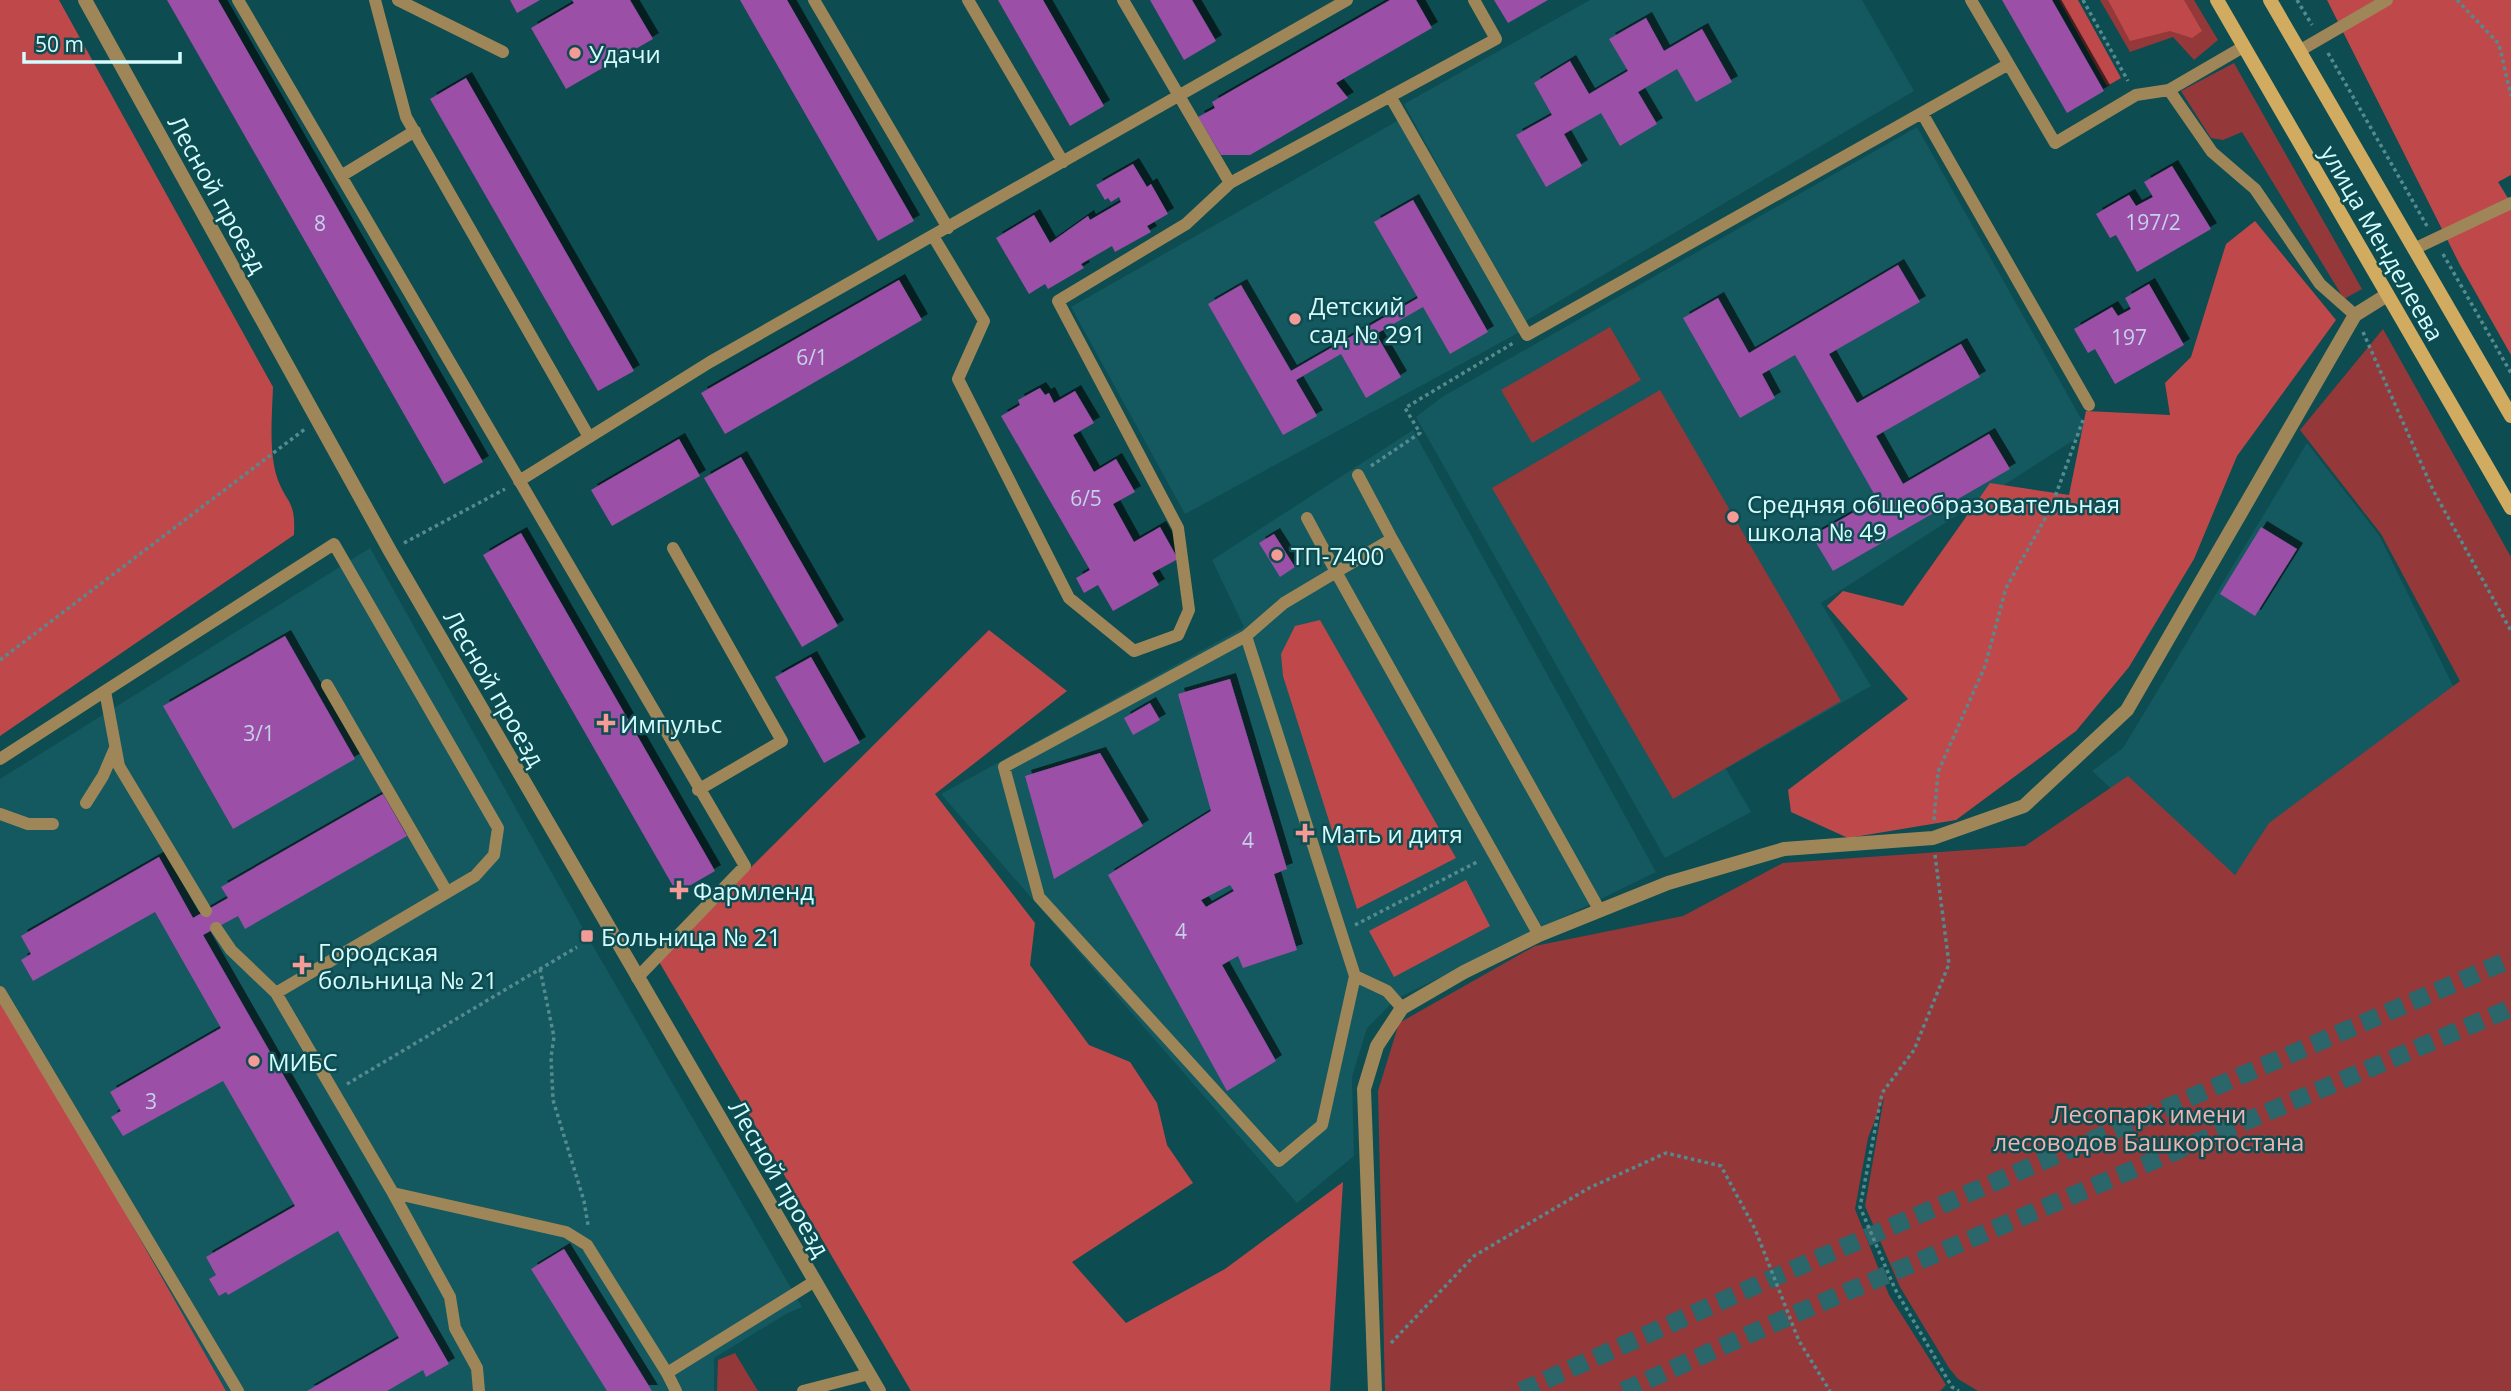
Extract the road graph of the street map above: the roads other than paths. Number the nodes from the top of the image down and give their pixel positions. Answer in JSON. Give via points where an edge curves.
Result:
{"nodes":[{"id":1,"x":85,"y":0,"type":"edge"},
{"id":2,"x":238,"y":0,"type":"edge"},
{"id":3,"x":375,"y":0,"type":"edge"},
{"id":4,"x":398,"y":0,"type":"edge"},
{"id":5,"x":814,"y":0,"type":"edge"},
{"id":6,"x":968,"y":0,"type":"edge"},
{"id":7,"x":1123,"y":0,"type":"edge"},
{"id":8,"x":1347,"y":0,"type":"edge"},
{"id":9,"x":1474,"y":0,"type":"edge"},
{"id":10,"x":1972,"y":0,"type":"edge"},
{"id":11,"x":2217,"y":0,"type":"edge"},
{"id":12,"x":2271,"y":0,"type":"edge"},
{"id":13,"x":2388,"y":0,"type":"edge"},
{"id":14,"x":2243,"y":47,"type":"junction"},
{"id":15,"x":2299,"y":51,"type":"junction"},
{"id":16,"x":503,"y":52,"type":"dead end"},
{"id":17,"x":2007,"y":65,"type":"junction"},
{"id":18,"x":2169,"y":90,"type":"junction"},
{"id":19,"x":1390,"y":96,"type":"junction"},
{"id":20,"x":1177,"y":97,"type":"junction"},
{"id":21,"x":1922,"y":113,"type":"junction"},
{"id":22,"x":415,"y":131,"type":"junction"},
{"id":23,"x":1063,"y":162,"type":"junction"},
{"id":24,"x":341,"y":176,"type":"junction"},
{"id":25,"x":1230,"y":183,"type":"junction"},
{"id":26,"x":2511,"y":203,"type":"edge"},
{"id":27,"x":948,"y":228,"type":"junction"},
{"id":28,"x":933,"y":236,"type":"junction"},
{"id":29,"x":2414,"y":248,"type":"junction"},
{"id":30,"x":2387,"y":295,"type":"junction"},
{"id":31,"x":2356,"y":315,"type":"junction"},
{"id":32,"x":2089,"y":405,"type":"road end"},
{"id":33,"x":2511,"y":416,"type":"edge"},
{"id":34,"x":589,"y":437,"type":"junction"},
{"id":35,"x":1358,"y":475,"type":"road end"},
{"id":36,"x":519,"y":481,"type":"junction"},
{"id":37,"x":2511,"y":508,"type":"edge"},
{"id":38,"x":1307,"y":519,"type":"dead end"},
{"id":39,"x":1392,"y":539,"type":"junction"},
{"id":40,"x":673,"y":548,"type":"dead end"},
{"id":41,"x":1336,"y":572,"type":"junction"},
{"id":42,"x":1246,"y":636,"type":"junction"},
{"id":43,"x":327,"y":685,"type":"dead end"},
{"id":44,"x":104,"y":691,"type":"junction"},
{"id":45,"x":115,"y":747,"type":"junction"},
{"id":46,"x":0,"y":759,"type":"edge"},
{"id":47,"x":698,"y":790,"type":"junction"},
{"id":48,"x":86,"y":803,"type":"dead end"},
{"id":49,"x":0,"y":814,"type":"edge"},
{"id":50,"x":53,"y":824,"type":"dead end"},
{"id":51,"x":447,"y":892,"type":"junction"},
{"id":52,"x":206,"y":911,"type":"dead end"},
{"id":53,"x":1600,"y":911,"type":"junction"},
{"id":54,"x":216,"y":928,"type":"dead end"},
{"id":55,"x":1539,"y":935,"type":"junction"},
{"id":56,"x":1355,"y":976,"type":"junction"},
{"id":57,"x":637,"y":978,"type":"junction"},
{"id":58,"x":0,"y":992,"type":"edge"},
{"id":59,"x":276,"y":993,"type":"junction"},
{"id":60,"x":1402,"y":1008,"type":"junction"},
{"id":61,"x":393,"y":1193,"type":"junction"},
{"id":62,"x":814,"y":1281,"type":"junction"},
{"id":63,"x":667,"y":1373,"type":"junction"},
{"id":64,"x":869,"y":1374,"type":"junction"},
{"id":65,"x":238,"y":1391,"type":"edge"},
{"id":66,"x":479,"y":1391,"type":"edge"},
{"id":67,"x":676,"y":1391,"type":"edge"},
{"id":68,"x":803,"y":1391,"type":"edge"},
{"id":69,"x":879,"y":1391,"type":"edge"},
{"id":70,"x":1375,"y":1391,"type":"edge"}],
"edges":[{"from":1,"to":57,"type":"street","name":"Лесной проезд","via":[[390,551]]},
{"from":2,"to":24,"type":"lane"},
{"from":3,"to":22,"type":"lane","via":[[407,117]]},
{"from":4,"to":16,"type":"lane"},
{"from":5,"to":27,"type":"lane"},
{"from":6,"to":23,"type":"lane"},
{"from":7,"to":20,"type":"lane"},
{"from":8,"to":20,"type":"lane"},
{"from":9,"to":19,"type":"lane","via":[[1496,39]]},
{"from":10,"to":17,"type":"lane"},
{"from":11,"to":14,"type":"main road","name":"улица Менделеева"},
{"from":12,"to":15,"type":"main road","name":"улица Менделеева"},
{"from":13,"to":15,"type":"lane"},
{"from":14,"to":18,"type":"lane"},
{"from":14,"to":30,"type":"main road","name":"улица Менделеева"},
{"from":15,"to":29,"type":"main road","name":"улица Менделеева"},
{"from":17,"to":18,"type":"lane","via":[[2055,142],[2136,95]]},
{"from":17,"to":21,"type":"lane"},
{"from":18,"to":31,"type":"lane","via":[[2212,152],[2255,189],[2320,284]]},
{"from":19,"to":21,"type":"lane","via":[[1527,335]]},
{"from":19,"to":25,"type":"lane"},
{"from":20,"to":23,"type":"lane"},
{"from":20,"to":25,"type":"lane"},
{"from":21,"to":32,"type":"lane"},
{"from":22,"to":24,"type":"lane"},
{"from":22,"to":34,"type":"lane"},
{"from":23,"to":27,"type":"lane"},
{"from":24,"to":36,"type":"lane"},
{"from":25,"to":28,"type":"lane","via":[[1186,224],[1058,302],[1178,528],[1189,610],[1178,635],[1134,650],[1069,598],[958,379],[984,321]]},
{"from":26,"to":29,"type":"lane"},
{"from":27,"to":28,"type":"lane"},
{"from":28,"to":34,"type":"lane","via":[[710,362]]},
{"from":29,"to":33,"type":"main road","name":"улица Менделеева"},
{"from":30,"to":31,"type":"street"},
{"from":30,"to":37,"type":"main road","name":"улица Менделеева"},
{"from":31,"to":53,"type":"street","via":[[2127,710],[2024,806],[1933,838],[1784,849],[1668,883]]},
{"from":34,"to":36,"type":"lane"},
{"from":35,"to":39,"type":"lane"},
{"from":36,"to":47,"type":"lane"},
{"from":38,"to":41,"type":"lane"},
{"from":39,"to":41,"type":"lane"},
{"from":39,"to":53,"type":"lane"},
{"from":40,"to":47,"type":"lane","via":[[782,741]]},
{"from":41,"to":42,"type":"lane","via":[[1284,603]]},
{"from":41,"to":55,"type":"lane"},
{"from":42,"to":56,"type":"lane"},
{"from":42,"to":56,"type":"lane","via":[[1004,767],[1039,897],[1279,1161],[1322,1125]]},
{"from":43,"to":51,"type":"lane"},
{"from":44,"to":45,"type":"lane"},
{"from":44,"to":46,"type":"lane"},
{"from":44,"to":51,"type":"lane","via":[[334,544],[498,828],[494,855],[475,876]]},
{"from":45,"to":48,"type":"lane"},
{"from":45,"to":52,"type":"lane","via":[[118,766]]},
{"from":47,"to":57,"type":"lane","via":[[745,866]]},
{"from":49,"to":50,"type":"lane","via":[[28,824]]},
{"from":51,"to":59,"type":"lane"},
{"from":53,"to":55,"type":"street"},
{"from":54,"to":59,"type":"lane","via":[[230,950]]},
{"from":55,"to":60,"type":"street"},
{"from":56,"to":60,"type":"lane","via":[[1387,991]]},
{"from":57,"to":62,"type":"street","name":"Лесной проезд"},
{"from":58,"to":65,"type":"lane"},
{"from":59,"to":61,"type":"lane"},
{"from":60,"to":70,"type":"street","via":[[1377,1046],[1364,1088]]},
{"from":61,"to":63,"type":"lane","via":[[566,1232],[587,1245]]},
{"from":61,"to":66,"type":"lane","via":[[450,1297],[455,1328],[478,1368]]},
{"from":62,"to":63,"type":"lane"},
{"from":62,"to":64,"type":"street","name":"Лесной проезд"},
{"from":63,"to":67,"type":"lane"},
{"from":64,"to":68,"type":"lane"},
{"from":64,"to":69,"type":"street","name":"Лесной проезд"}]}
